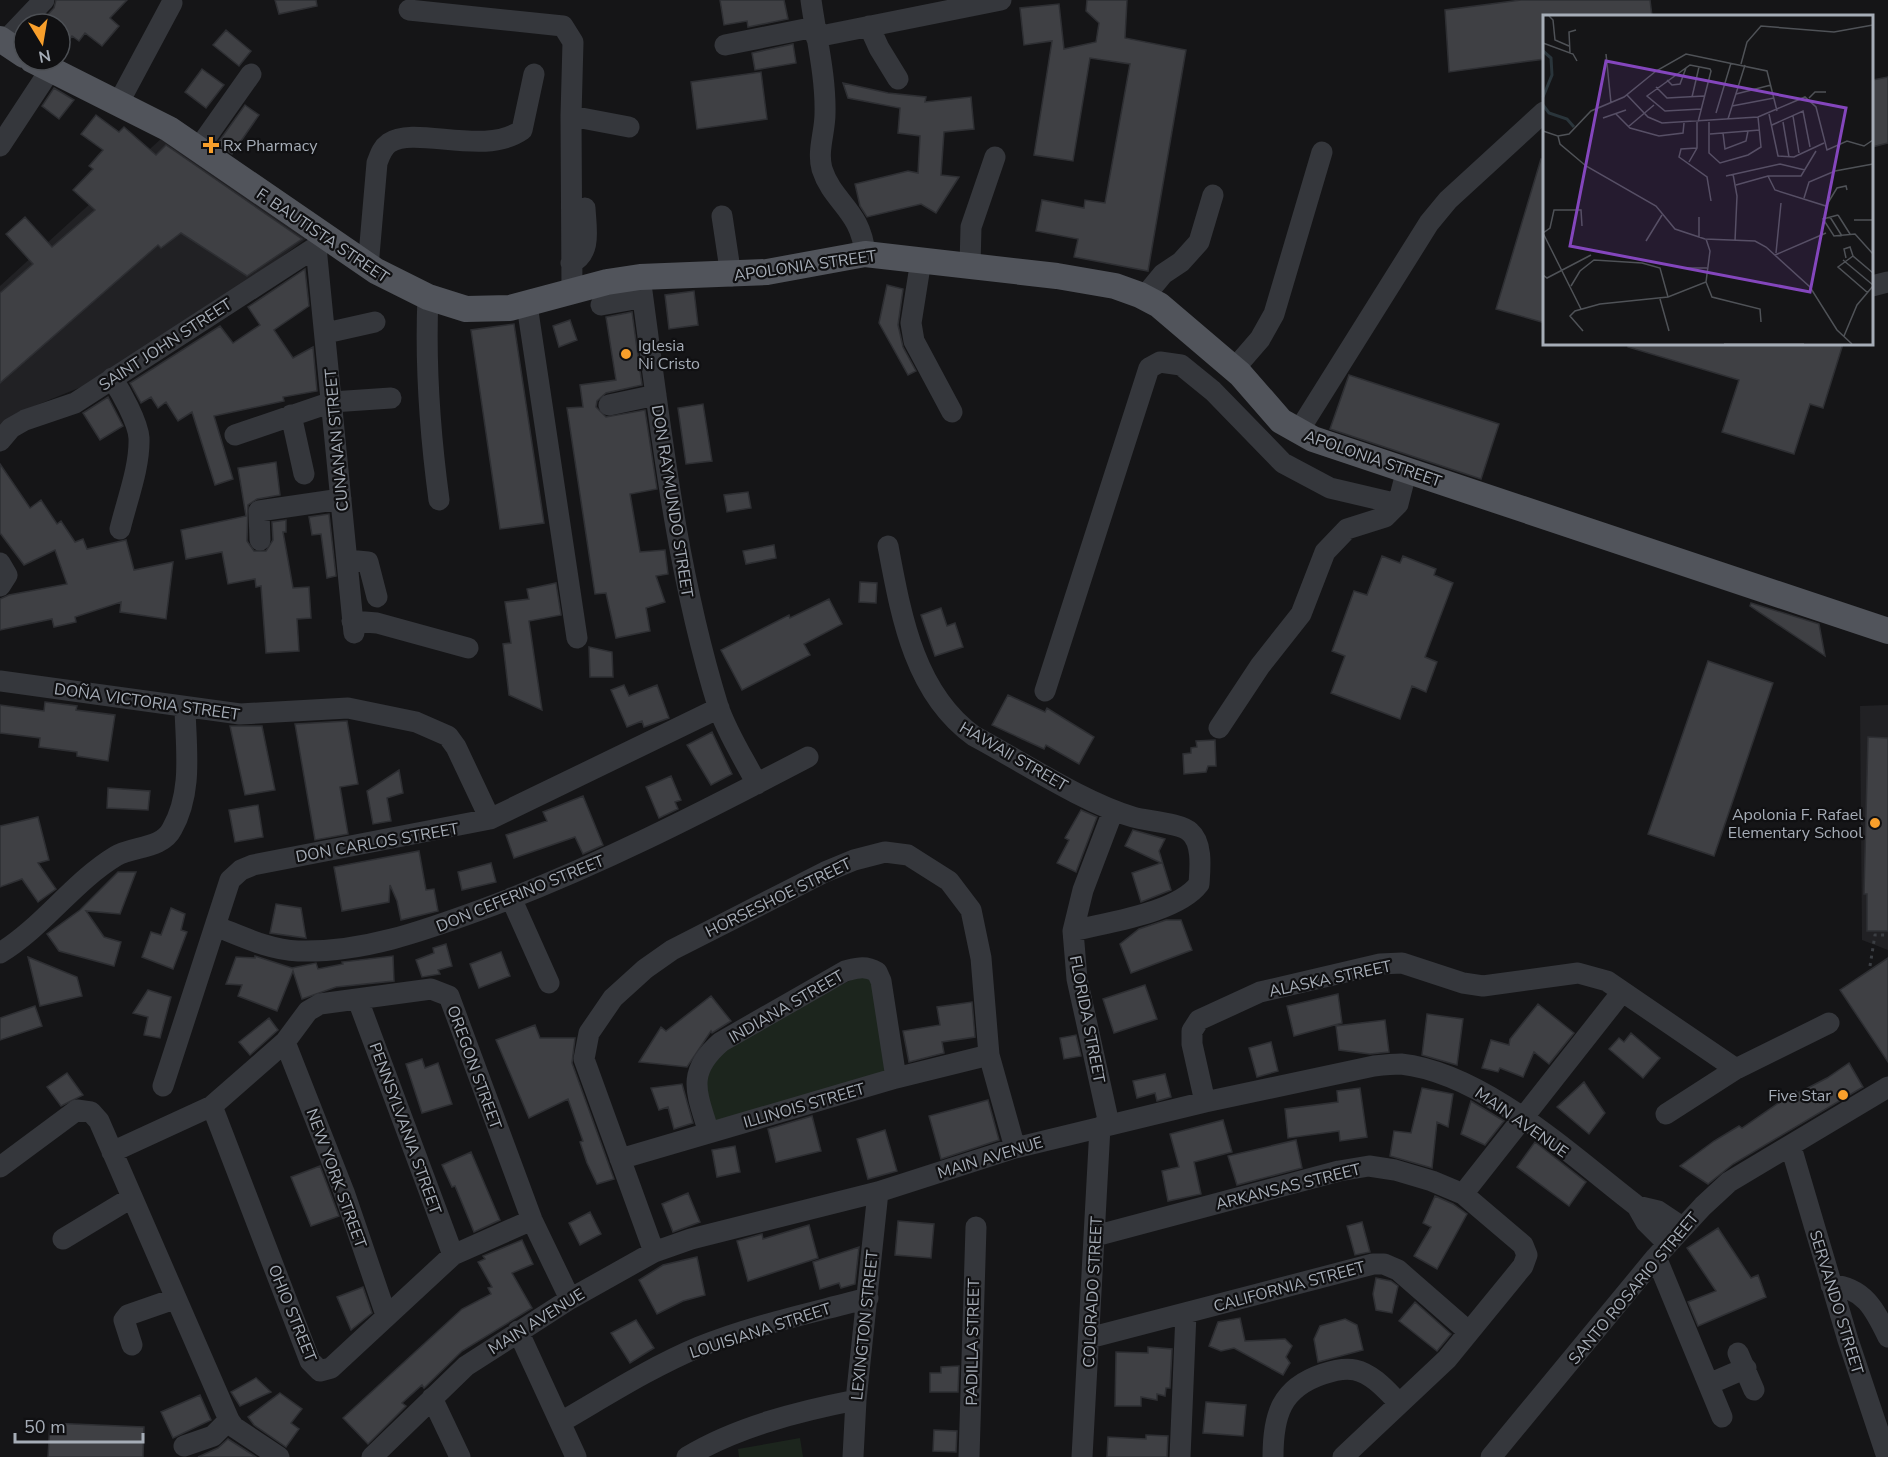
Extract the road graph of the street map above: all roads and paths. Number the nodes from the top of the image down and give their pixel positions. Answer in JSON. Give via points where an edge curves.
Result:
{"nodes":[{"id":1,"x":44,"y":0,"type":"edge"},
{"id":2,"x":811,"y":0,"type":"edge"},
{"id":3,"x":1001,"y":0,"type":"edge"},
{"id":4,"x":172,"y":3,"type":"dead end"},
{"id":5,"x":469,"y":8,"type":"edge"},
{"id":6,"x":409,"y":10,"type":"dead end"},
{"id":7,"x":869,"y":26,"type":"junction"},
{"id":8,"x":815,"y":32,"type":"junction"},
{"id":9,"x":9,"y":45,"type":"edge"},
{"id":10,"x":726,"y":45,"type":"dead end"},
{"id":11,"x":38,"y":72,"type":"edge"},
{"id":12,"x":56,"y":72,"type":"edge"},
{"id":13,"x":251,"y":74,"type":"dead end"},
{"id":14,"x":534,"y":74,"type":"dead end"},
{"id":15,"x":898,"y":79,"type":"dead end"},
{"id":16,"x":119,"y":102,"type":"junction"},
{"id":17,"x":1543,"y":114,"type":"edge"},
{"id":18,"x":571,"y":116,"type":"junction"},
{"id":19,"x":629,"y":127,"type":"dead end"},
{"id":20,"x":0,"y":147,"type":"edge"},
{"id":21,"x":198,"y":149,"type":"junction"},
{"id":22,"x":1322,"y":152,"type":"dead end"},
{"id":23,"x":995,"y":157,"type":"dead end"},
{"id":24,"x":1213,"y":195,"type":"dead end"},
{"id":25,"x":722,"y":216,"type":"dead end"},
{"id":26,"x":319,"y":241,"type":"junction"},
{"id":27,"x":865,"y":254,"type":"junction"},
{"id":28,"x":921,"y":260,"type":"junction"},
{"id":29,"x":970,"y":266,"type":"junction"},
{"id":30,"x":368,"y":267,"type":"junction"},
{"id":31,"x":731,"y":276,"type":"junction"},
{"id":32,"x":1888,"y":282,"type":"edge"},
{"id":33,"x":632,"y":285,"type":"junction"},
{"id":34,"x":1873,"y":286,"type":"edge"},
{"id":35,"x":572,"y":291,"type":"junction"},
{"id":36,"x":428,"y":297,"type":"junction"},
{"id":37,"x":1144,"y":297,"type":"junction"},
{"id":38,"x":527,"y":305,"type":"junction"},
{"id":39,"x":601,"y":305,"type":"dead end"},
{"id":40,"x":375,"y":322,"type":"dead end"},
{"id":41,"x":326,"y":333,"type":"junction"},
{"id":42,"x":1228,"y":363,"type":"junction"},
{"id":43,"x":112,"y":378,"type":"junction"},
{"id":44,"x":1201,"y":381,"type":"junction"},
{"id":45,"x":650,"y":397,"type":"junction"},
{"id":46,"x":391,"y":398,"type":"dead end"},
{"id":47,"x":332,"y":402,"type":"junction"},
{"id":48,"x":609,"y":405,"type":"dead end"},
{"id":49,"x":952,"y":412,"type":"dead end"},
{"id":50,"x":291,"y":416,"type":"junction"},
{"id":51,"x":1298,"y":432,"type":"junction"},
{"id":52,"x":235,"y":435,"type":"dead end"},
{"id":53,"x":0,"y":441,"type":"edge"},
{"id":54,"x":1407,"y":469,"type":"junction"},
{"id":55,"x":304,"y":474,"type":"dead end"},
{"id":56,"x":341,"y":499,"type":"junction"},
{"id":57,"x":439,"y":500,"type":"dead end"},
{"id":58,"x":1398,"y":504,"type":"junction"},
{"id":59,"x":120,"y":529,"type":"dead end"},
{"id":60,"x":260,"y":540,"type":"dead end"},
{"id":61,"x":888,"y":546,"type":"dead end"},
{"id":62,"x":347,"y":560,"type":"junction"},
{"id":63,"x":0,"y":563,"type":"edge"},
{"id":64,"x":2,"y":585,"type":"edge"},
{"id":65,"x":377,"y":597,"type":"dead end"},
{"id":66,"x":1888,"y":631,"type":"edge"},
{"id":67,"x":577,"y":638,"type":"dead end"},
{"id":68,"x":468,"y":648,"type":"dead end"},
{"id":69,"x":0,"y":681,"type":"edge"},
{"id":70,"x":1045,"y":691,"type":"dead end"},
{"id":71,"x":185,"y":708,"type":"junction"},
{"id":72,"x":719,"y":708,"type":"junction"},
{"id":73,"x":1219,"y":729,"type":"dead end"},
{"id":74,"x":808,"y":757,"type":"dead end"},
{"id":75,"x":757,"y":784,"type":"junction"},
{"id":76,"x":1113,"y":812,"type":"junction"},
{"id":77,"x":490,"y":819,"type":"junction"},
{"id":78,"x":512,"y":898,"type":"junction"},
{"id":79,"x":215,"y":926,"type":"junction"},
{"id":80,"x":1073,"y":931,"type":"junction"},
{"id":81,"x":1888,"y":935,"type":"edge"},
{"id":82,"x":0,"y":953,"type":"edge"},
{"id":83,"x":1870,"y":966,"type":"dead end"},
{"id":84,"x":549,"y":983,"type":"dead end"},
{"id":85,"x":1622,"y":992,"type":"junction"},
{"id":86,"x":358,"y":1000,"type":"junction"},
{"id":87,"x":1829,"y":1023,"type":"dead end"},
{"id":88,"x":285,"y":1042,"type":"junction"},
{"id":89,"x":989,"y":1055,"type":"junction"},
{"id":90,"x":1737,"y":1069,"type":"junction"},
{"id":91,"x":896,"y":1078,"type":"junction"},
{"id":92,"x":163,"y":1086,"type":"dead end"},
{"id":93,"x":1888,"y":1087,"type":"edge"},
{"id":94,"x":1205,"y":1102,"type":"junction"},
{"id":95,"x":212,"y":1106,"type":"junction"},
{"id":96,"x":1666,"y":1114,"type":"dead end"},
{"id":97,"x":1523,"y":1119,"type":"junction"},
{"id":98,"x":1105,"y":1126,"type":"junction"},
{"id":99,"x":709,"y":1133,"type":"junction"},
{"id":100,"x":1791,"y":1147,"type":"junction"},
{"id":101,"x":1015,"y":1148,"type":"junction"},
{"id":102,"x":112,"y":1152,"type":"junction"},
{"id":103,"x":620,"y":1159,"type":"junction"},
{"id":104,"x":0,"y":1167,"type":"edge"},
{"id":105,"x":878,"y":1192,"type":"junction"},
{"id":106,"x":1463,"y":1194,"type":"junction"},
{"id":107,"x":131,"y":1198,"type":"junction"},
{"id":108,"x":1637,"y":1206,"type":"junction"},
{"id":109,"x":532,"y":1220,"type":"junction"},
{"id":110,"x":976,"y":1227,"type":"dead end"},
{"id":111,"x":1682,"y":1227,"type":"junction"},
{"id":112,"x":1095,"y":1236,"type":"junction"},
{"id":113,"x":63,"y":1239,"type":"dead end"},
{"id":114,"x":1662,"y":1251,"type":"junction"},
{"id":115,"x":654,"y":1252,"type":"junction"},
{"id":116,"x":453,"y":1255,"type":"junction"},
{"id":117,"x":1831,"y":1285,"type":"junction"},
{"id":118,"x":868,"y":1298,"type":"junction"},
{"id":119,"x":174,"y":1299,"type":"junction"},
{"id":120,"x":570,"y":1299,"type":"junction"},
{"id":121,"x":1186,"y":1313,"type":"junction"},
{"id":122,"x":386,"y":1315,"type":"junction"},
{"id":123,"x":518,"y":1332,"type":"junction"},
{"id":124,"x":1469,"y":1332,"type":"junction"},
{"id":125,"x":1888,"y":1337,"type":"edge"},
{"id":126,"x":1089,"y":1338,"type":"junction"},
{"id":127,"x":132,"y":1345,"type":"dead end"},
{"id":128,"x":1709,"y":1384,"type":"junction"},
{"id":129,"x":1754,"y":1390,"type":"dead end"},
{"id":130,"x":432,"y":1398,"type":"junction"},
{"id":131,"x":856,"y":1400,"type":"junction"},
{"id":132,"x":1399,"y":1403,"type":"junction"},
{"id":133,"x":1722,"y":1417,"type":"dead end"},
{"id":134,"x":229,"y":1420,"type":"junction"},
{"id":135,"x":561,"y":1422,"type":"junction"},
{"id":136,"x":184,"y":1446,"type":"dead end"},
{"id":137,"x":279,"y":1457,"type":"edge"},
{"id":138,"x":372,"y":1457,"type":"edge"},
{"id":139,"x":460,"y":1457,"type":"edge"},
{"id":140,"x":576,"y":1457,"type":"edge"},
{"id":141,"x":687,"y":1457,"type":"edge"},
{"id":142,"x":854,"y":1457,"type":"edge"},
{"id":143,"x":969,"y":1457,"type":"edge"},
{"id":144,"x":1082,"y":1457,"type":"edge"},
{"id":145,"x":1180,"y":1457,"type":"edge"},
{"id":146,"x":1273,"y":1457,"type":"edge"},
{"id":147,"x":1343,"y":1457,"type":"edge"},
{"id":148,"x":1491,"y":1457,"type":"edge"},
{"id":149,"x":1887,"y":1457,"type":"edge"}],
"edges":[{"from":1,"to":9,"type":"street"},
{"from":2,"to":8,"type":"street"},
{"from":3,"to":7,"type":"street"},
{"from":4,"to":16,"type":"street"},
{"from":5,"to":6,"type":"street"},
{"from":5,"to":18,"type":"street","via":[[563,26],[573,42]]},
{"from":7,"to":8,"type":"street"},
{"from":7,"to":15,"type":"street"},
{"from":8,"to":10,"type":"street"},
{"from":8,"to":27,"type":"street","via":[[825,105],[822,169],[859,224]]},
{"from":11,"to":20,"type":"street"},
{"from":12,"to":16,"type":"main road","name":"F. BAUTISTA STREET"},
{"from":13,"to":21,"type":"street"},
{"from":14,"to":30,"type":"street","via":[[522,130],[513,137],[489,142],[405,138],[390,142],[381,151]]},
{"from":16,"to":21,"type":"main road","name":"F. BAUTISTA STREET"},
{"from":17,"to":51,"type":"street","via":[[1448,200],[1430,223]]},
{"from":18,"to":19,"type":"street"},
{"from":18,"to":35,"type":"street"},
{"from":21,"to":26,"type":"main road","name":"F. BAUTISTA STREET"},
{"from":22,"to":42,"type":"street","via":[[1274,314],[1260,339]]},
{"from":23,"to":29,"type":"street","via":[[971,227]]},
{"from":24,"to":37,"type":"street","via":[[1199,242]]},
{"from":25,"to":31,"type":"street"},
{"from":26,"to":30,"type":"main road","name":"F. BAUTISTA STREET"},
{"from":26,"to":41,"type":"street","name":"CUNANAN STREET"},
{"from":26,"to":43,"type":"street","name":"SAINT JOHN STREET"},
{"from":27,"to":28,"type":"main road","name":"APOLONIA STREET"},
{"from":27,"to":31,"type":"main road","name":"APOLONIA STREET"},
{"from":28,"to":29,"type":"main road","name":"APOLONIA STREET"},
{"from":28,"to":49,"type":"street","via":[[911,323],[914,341]]},
{"from":29,"to":37,"type":"main road","name":"APOLONIA STREET","via":[[1086,280]]},
{"from":30,"to":36,"type":"main road","name":"F. BAUTISTA STREET"},
{"from":31,"to":33,"type":"main road","name":"APOLONIA STREET"},
{"from":32,"to":34,"type":"street"},
{"from":33,"to":35,"type":"main road","name":"F. BAUTISTA STREET"},
{"from":33,"to":39,"type":"street"},
{"from":33,"to":45,"type":"street","name":"DON RAYMUNDO STREET"},
{"from":35,"to":38,"type":"main road","name":"F. BAUTISTA STREET"},
{"from":36,"to":38,"type":"main road","name":"F. BAUTISTA STREET","via":[[466,309]]},
{"from":36,"to":57,"type":"street","via":[[428,388]]},
{"from":37,"to":42,"type":"main road","name":"APOLONIA STREET"},
{"from":38,"to":67,"type":"street"},
{"from":40,"to":41,"type":"street"},
{"from":41,"to":47,"type":"street","name":"CUNANAN STREET"},
{"from":42,"to":44,"type":"street"},
{"from":42,"to":51,"type":"main road","name":"APOLONIA STREET","via":[[1281,421]]},
{"from":43,"to":53,"type":"street","name":"SAINT JOHN STREET","via":[[75,403],[24,420]]},
{"from":43,"to":59,"type":"street","via":[[139,435]]},
{"from":44,"to":58,"type":"street","via":[[1283,463],[1330,488]]},
{"from":44,"to":70,"type":"street","via":[[1181,365],[1160,362],[1149,368]]},
{"from":45,"to":48,"type":"street"},
{"from":45,"to":72,"type":"street","name":"DON RAYMUNDO STREET","via":[[679,556]]},
{"from":46,"to":47,"type":"street"},
{"from":47,"to":50,"type":"street"},
{"from":47,"to":56,"type":"street","name":"CUNANAN STREET"},
{"from":50,"to":52,"type":"street"},
{"from":50,"to":55,"type":"street"},
{"from":51,"to":54,"type":"main road","name":"APOLONIA STREET"},
{"from":54,"to":58,"type":"street"},
{"from":54,"to":66,"type":"main road","name":"APOLONIA STREET"},
{"from":56,"to":60,"type":"street","via":[[259,511]]},
{"from":56,"to":62,"type":"street","name":"CUNANAN STREET"},
{"from":58,"to":73,"type":"street","via":[[1385,517],[1347,528],[1325,552],[1301,614],[1260,666]]},
{"from":61,"to":76,"type":"street","name":"HAWAII STREET","via":[[899,605],[923,676],[954,722]]},
{"from":62,"to":65,"type":"street","via":[[368,562]]},
{"from":62,"to":68,"type":"street","name":"CUNANAN STREET","via":[[353,627],[377,623]]},
{"from":63,"to":64,"type":"street","via":[[7,575]]},
{"from":69,"to":71,"type":"street","name":"DOÑA VICTORIA STREET"},
{"from":71,"to":77,"type":"street","name":"DOÑA VICTORIA STREET","via":[[258,715],[348,708],[434,728],[448,736],[456,747]]},
{"from":71,"to":82,"type":"street","via":[[187,789],[172,830],[156,843],[129,850],[106,862]]},
{"from":72,"to":75,"type":"street","name":"DON RAYMUNDO STREET"},
{"from":72,"to":77,"type":"street","name":"DON CARLOS STREET"},
{"from":74,"to":75,"type":"street","name":"DON CEFERINO STREET"},
{"from":75,"to":78,"type":"street","name":"DON CEFERINO STREET","via":[[628,850]]},
{"from":76,"to":80,"type":"street","name":"FLORIDA STREET","via":[[1083,891]]},
{"from":76,"to":80,"type":"street","name":"HAWAII STREET","via":[[1190,831],[1197,843],[1199,885],[1179,902]]},
{"from":77,"to":79,"type":"street","name":"DON CARLOS STREET","via":[[247,866],[230,880]]},
{"from":78,"to":79,"type":"street","name":"DON CEFERINO STREET","via":[[397,939],[320,950],[272,947]]},
{"from":78,"to":84,"type":"street"},
{"from":79,"to":92,"type":"street","name":"DON CARLOS STREET"},
{"from":80,"to":98,"type":"street","name":"FLORIDA STREET","via":[[1077,979]]},
{"from":81,"to":83,"type":"path","via":[[1875,934]]},
{"from":85,"to":90,"type":"street","name":"ALASKA STREET"},
{"from":85,"to":94,"type":"street","name":"ALASKA STREET","via":[[1607,981],[1578,974],[1483,986],[1402,963],[1339,972],[1260,992],[1210,1013],[1192,1031]]},
{"from":85,"to":97,"type":"street"},
{"from":86,"to":88,"type":"street","name":"OREGON STREET","via":[[320,1005],[308,1011]]},
{"from":86,"to":109,"type":"street","name":"OREGON STREET","via":[[431,989],[449,996]]},
{"from":86,"to":116,"type":"street","name":"PENNSYLVANIA STREET"},
{"from":87,"to":90,"type":"street"},
{"from":88,"to":95,"type":"street","name":"OREGON STREET"},
{"from":88,"to":122,"type":"street","name":"NEW YORK STREET","via":[[344,1192]]},
{"from":89,"to":91,"type":"street","name":"ILLINOIS STREET"},
{"from":89,"to":101,"type":"street","name":"HORSESHOE STREET"},
{"from":89,"to":103,"type":"street","name":"HORSESHOE STREET","via":[[981,958],[971,910],[949,881],[908,855],[870,854],[825,872],[672,950],[613,998],[589,1033],[584,1059]]},
{"from":90,"to":96,"type":"street"},
{"from":91,"to":99,"type":"street","name":"ILLINOIS STREET"},
{"from":91,"to":99,"type":"street","name":"INDIANA STREET","via":[[881,981],[877,972],[859,967],[732,1036],[705,1056],[696,1074]]},
{"from":93,"to":100,"type":"street","name":"SANTO ROSARIO STREET"},
{"from":94,"to":97,"type":"street","name":"MAIN AVENUE","via":[[1374,1066],[1401,1064],[1455,1079]]},
{"from":94,"to":98,"type":"street","name":"MAIN AVENUE"},
{"from":95,"to":102,"type":"street","name":"OREGON STREET"},
{"from":95,"to":122,"type":"street","name":"OHIO STREET","via":[[314,1368],[332,1368]]},
{"from":97,"to":106,"type":"street"},
{"from":97,"to":108,"type":"street","name":"MAIN AVENUE"},
{"from":98,"to":101,"type":"street","name":"MAIN AVENUE"},
{"from":98,"to":112,"type":"street","name":"COLORADO STREET"},
{"from":99,"to":103,"type":"street","name":"ILLINOIS STREET"},
{"from":100,"to":111,"type":"street","name":"SANTO ROSARIO STREET","via":[[1729,1182]]},
{"from":100,"to":117,"type":"street","name":"SERVANDO STREET"},
{"from":101,"to":105,"type":"street","name":"MAIN AVENUE"},
{"from":102,"to":104,"type":"street","via":[[99,1121],[91,1112],[77,1110]]},
{"from":102,"to":107,"type":"street"},
{"from":103,"to":115,"type":"street","name":"HORSESHOE STREET"},
{"from":105,"to":115,"type":"street","name":"MAIN AVENUE"},
{"from":105,"to":118,"type":"street","name":"LEXINGTON STREET"},
{"from":106,"to":112,"type":"street","name":"ARKANSAS STREET","via":[[1395,1170],[1369,1166]]},
{"from":106,"to":124,"type":"street","name":"ARKANSAS STREET","via":[[1523,1245],[1527,1255]]},
{"from":107,"to":113,"type":"street"},
{"from":107,"to":119,"type":"street"},
{"from":108,"to":111,"type":"street","name":"MAIN AVENUE","via":[[1658,1211]]},
{"from":108,"to":114,"type":"street","name":"MAIN AVENUE"},
{"from":109,"to":116,"type":"street","name":"OHIO STREET"},
{"from":109,"to":120,"type":"street","name":"OREGON STREET"},
{"from":110,"to":143,"type":"street","name":"PADILLA STREET"},
{"from":111,"to":114,"type":"street","name":"SANTO ROSARIO STREET"},
{"from":112,"to":126,"type":"street","name":"COLORADO STREET"},
{"from":114,"to":128,"type":"street"},
{"from":114,"to":148,"type":"street","name":"SANTO ROSARIO STREET"},
{"from":115,"to":120,"type":"street","name":"MAIN AVENUE"},
{"from":116,"to":122,"type":"street","name":"OHIO STREET"},
{"from":117,"to":125,"type":"street","via":[[1857,1291],[1877,1315]]},
{"from":117,"to":149,"type":"street","name":"SERVANDO STREET"},
{"from":118,"to":131,"type":"street","name":"LEXINGTON STREET"},
{"from":118,"to":135,"type":"street","name":"LOUISIANA STREET","via":[[699,1347]]},
{"from":119,"to":127,"type":"street","via":[[128,1315],[124,1320]]},
{"from":119,"to":134,"type":"street"},
{"from":120,"to":123,"type":"street","name":"MAIN AVENUE"},
{"from":121,"to":124,"type":"street","name":"CALIFORNIA STREET","via":[[1384,1264],[1398,1270]]},
{"from":121,"to":126,"type":"street","name":"CALIFORNIA STREET"},
{"from":121,"to":145,"type":"street"},
{"from":123,"to":130,"type":"street","name":"MAIN AVENUE","via":[[466,1366]]},
{"from":123,"to":135,"type":"street"},
{"from":124,"to":132,"type":"street","via":[[1447,1359]]},
{"from":126,"to":144,"type":"street","name":"COLORADO STREET"},
{"from":128,"to":129,"type":"street","via":[[1742,1360]]},
{"from":128,"to":133,"type":"street"},
{"from":130,"to":138,"type":"street","name":"MAIN AVENUE"},
{"from":130,"to":139,"type":"street"},
{"from":131,"to":141,"type":"street","via":[[772,1422],[725,1438]]},
{"from":131,"to":142,"type":"street","name":"LEXINGTON STREET"},
{"from":132,"to":146,"type":"street","via":[[1378,1382],[1355,1370],[1332,1371],[1309,1379],[1290,1392],[1278,1412]]},
{"from":132,"to":147,"type":"street"},
{"from":134,"to":136,"type":"street","via":[[213,1436]]},
{"from":134,"to":137,"type":"street"},
{"from":135,"to":140,"type":"street"}]}
